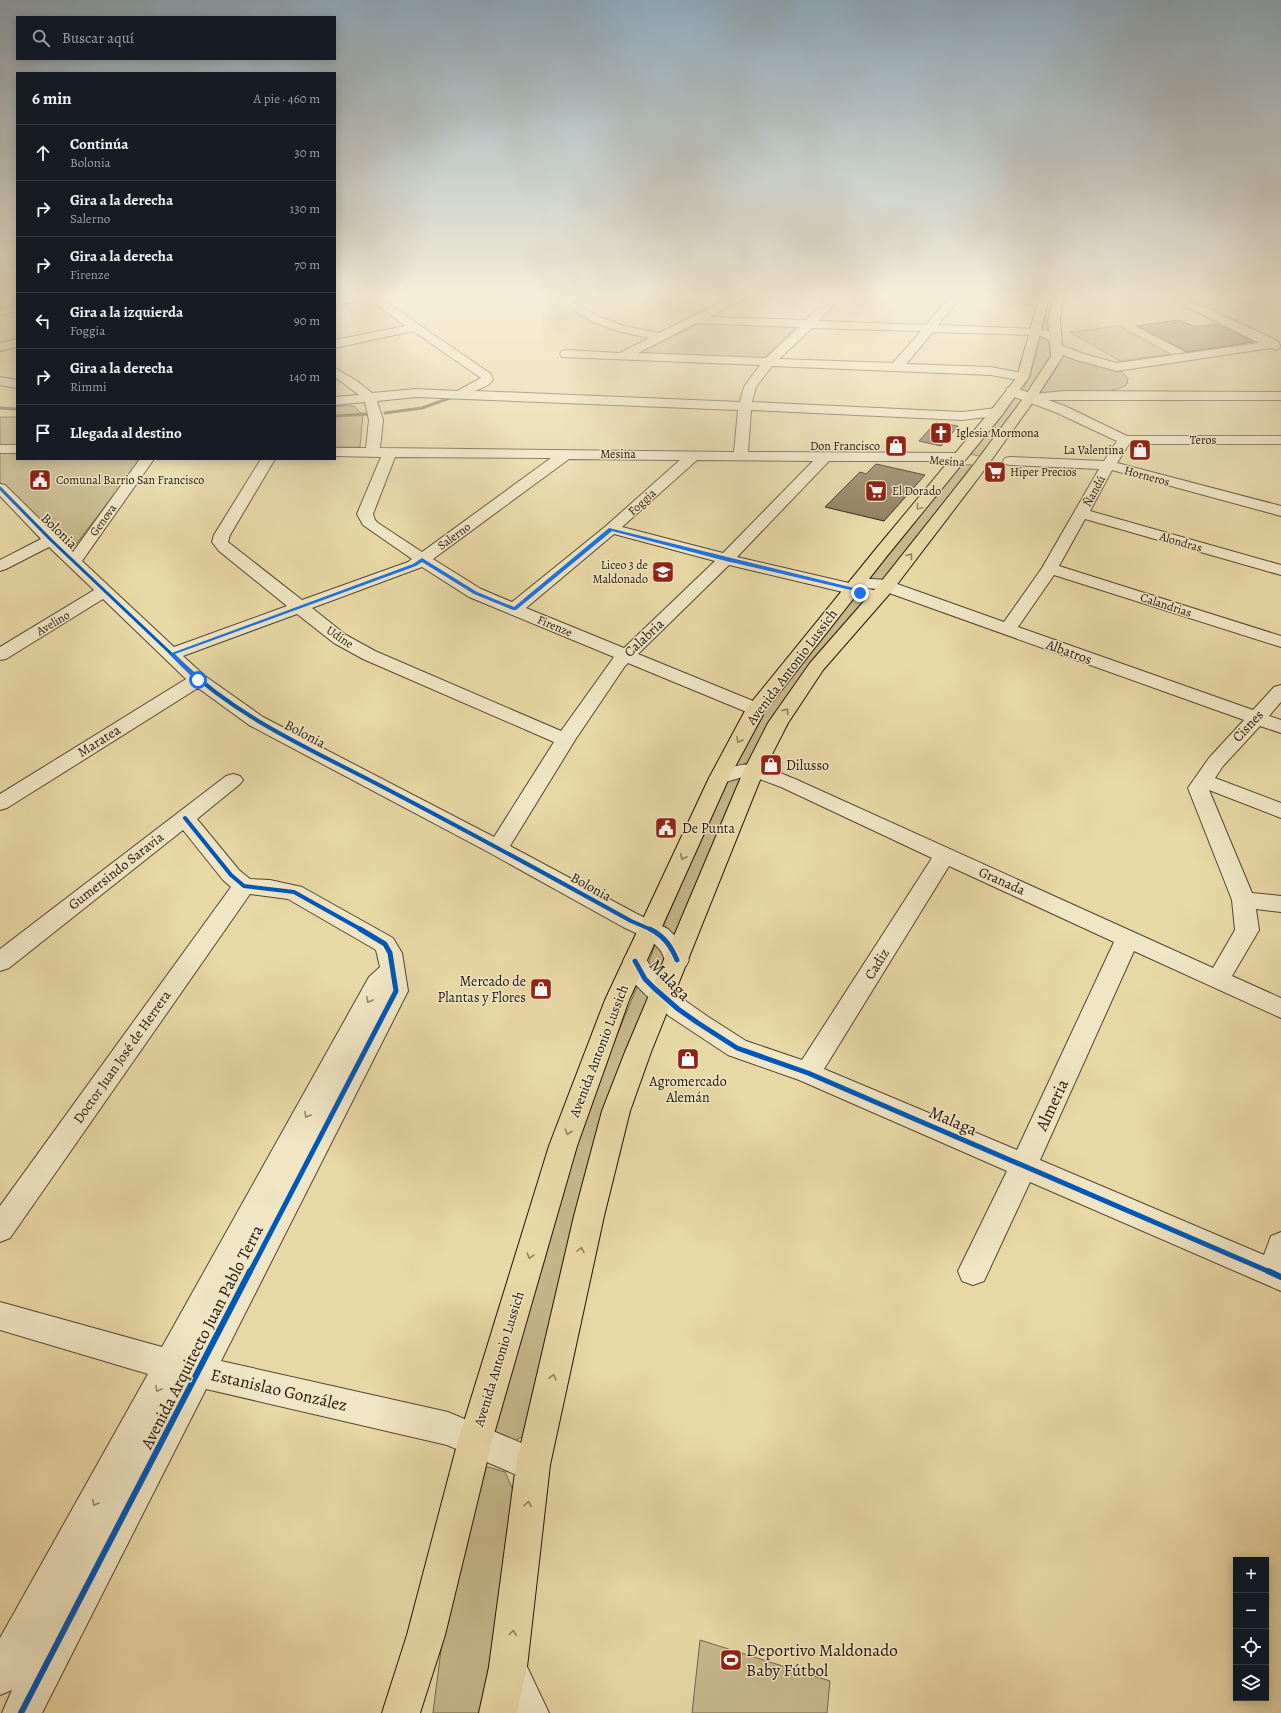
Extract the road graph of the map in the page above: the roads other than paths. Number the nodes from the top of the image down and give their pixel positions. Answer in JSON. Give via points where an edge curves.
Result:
{"nodes":[{"id":1,"x":344,"y":378,"type":"edge"},
{"id":2,"x":487,"y":378,"type":"edge"},
{"id":3,"x":757,"y":378,"type":"edge"},
{"id":4,"x":1021,"y":378,"type":"edge"},
{"id":5,"x":1043,"y":378,"type":"edge"},
{"id":6,"x":1134,"y":380,"type":"joint"},
{"id":7,"x":1012,"y":392,"type":"junction"},
{"id":8,"x":458,"y":395,"type":"junction"},
{"id":9,"x":1100,"y":396,"type":"junction"},
{"id":10,"x":1178,"y":396,"type":"junction"},
{"id":11,"x":1281,"y":396,"type":"edge"},
{"id":12,"x":369,"y":397,"type":"junction"},
{"id":13,"x":1030,"y":398,"type":"junction"},
{"id":14,"x":336,"y":401,"type":"edge"},
{"id":15,"x":1063,"y":402,"type":"junction"},
{"id":16,"x":745,"y":406,"type":"junction"},
{"id":17,"x":997,"y":412,"type":"junction"},
{"id":18,"x":962,"y":416,"type":"junction"},
{"id":19,"x":984,"y":427,"type":"junction"},
{"id":20,"x":1125,"y":440,"type":"junction"},
{"id":21,"x":1281,"y":440,"type":"edge"},
{"id":22,"x":0,"y":449,"type":"edge"},
{"id":23,"x":16,"y":450,"type":"edge"},
{"id":24,"x":336,"y":452,"type":"edge"},
{"id":25,"x":372,"y":452,"type":"junction"},
{"id":26,"x":390,"y":452,"type":"junction"},
{"id":27,"x":566,"y":454,"type":"junction"},
{"id":28,"x":694,"y":455,"type":"junction"},
{"id":29,"x":741,"y":456,"type":"junction"},
{"id":30,"x":826,"y":456,"type":"junction"},
{"id":31,"x":907,"y":458,"type":"junction"},
{"id":32,"x":146,"y":460,"type":"edge"},
{"id":33,"x":267,"y":460,"type":"edge"},
{"id":34,"x":1010,"y":462,"type":"dead end"},
{"id":35,"x":982,"y":463,"type":"junction"},
{"id":36,"x":953,"y":465,"type":"junction"},
{"id":37,"x":1108,"y":465,"type":"junction"},
{"id":38,"x":1,"y":490,"type":"edge"},
{"id":39,"x":1281,"y":511,"type":"edge"},
{"id":40,"x":1081,"y":513,"type":"junction"},
{"id":41,"x":611,"y":529,"type":"junction"},
{"id":42,"x":51,"y":540,"type":"junction"},
{"id":43,"x":726,"y":559,"type":"junction"},
{"id":44,"x":422,"y":560,"type":"junction"},
{"id":45,"x":74,"y":561,"type":"junction"},
{"id":46,"x":0,"y":566,"type":"edge"},
{"id":47,"x":1050,"y":568,"type":"junction"},
{"id":48,"x":1281,"y":570,"type":"edge"},
{"id":49,"x":868,"y":589,"type":"junction"},
{"id":50,"x":105,"y":591,"type":"junction"},
{"id":51,"x":299,"y":607,"type":"junction"},
{"id":52,"x":514,"y":609,"type":"junction"},
{"id":53,"x":1007,"y":630,"type":"junction"},
{"id":54,"x":1281,"y":642,"type":"edge"},
{"id":55,"x":172,"y":654,"type":"junction"},
{"id":56,"x":0,"y":655,"type":"edge"},
{"id":57,"x":626,"y":656,"type":"junction"},
{"id":58,"x":198,"y":680,"type":"junction"},
{"id":59,"x":1281,"y":691,"type":"edge"},
{"id":60,"x":756,"y":709,"type":"junction"},
{"id":61,"x":1256,"y":718,"type":"junction"},
{"id":62,"x":1281,"y":727,"type":"edge"},
{"id":63,"x":565,"y":740,"type":"junction"},
{"id":64,"x":754,"y":770,"type":"junction"},
{"id":65,"x":719,"y":778,"type":"junction"},
{"id":66,"x":233,"y":780,"type":"dead end"},
{"id":67,"x":1203,"y":780,"type":"junction"},
{"id":68,"x":0,"y":803,"type":"edge"},
{"id":69,"x":1281,"y":811,"type":"edge"},
{"id":70,"x":185,"y":818,"type":"junction"},
{"id":71,"x":498,"y":848,"type":"junction"},
{"id":72,"x":945,"y":855,"type":"junction"},
{"id":73,"x":244,"y":886,"type":"junction"},
{"id":74,"x":1243,"y":900,"type":"junction"},
{"id":75,"x":1281,"y":904,"type":"edge"},
{"id":76,"x":650,"y":929,"type":"junction"},
{"id":77,"x":1128,"y":938,"type":"junction"},
{"id":78,"x":6,"y":951,"type":"edge"},
{"id":79,"x":677,"y":960,"type":"junction"},
{"id":80,"x":635,"y":961,"type":"junction"},
{"id":81,"x":1218,"y":980,"type":"junction"},
{"id":82,"x":663,"y":996,"type":"junction"},
{"id":83,"x":1281,"y":1009,"type":"edge"},
{"id":84,"x":808,"y":1073,"type":"junction"},
{"id":85,"x":1024,"y":1165,"type":"junction"},
{"id":86,"x":0,"y":1229,"type":"edge"},
{"id":87,"x":1281,"y":1245,"type":"edge"},
{"id":88,"x":973,"y":1271,"type":"dead end"},
{"id":89,"x":1278,"y":1275,"type":"edge"},
{"id":90,"x":0,"y":1316,"type":"edge"},
{"id":91,"x":185,"y":1368,"type":"junction"},
{"id":92,"x":475,"y":1441,"type":"junction"},
{"id":93,"x":533,"y":1465,"type":"junction"},
{"id":94,"x":508,"y":1667,"type":"junction"},
{"id":95,"x":0,"y":1676,"type":"edge"},
{"id":96,"x":21,"y":1713,"type":"edge"},
{"id":97,"x":401,"y":1713,"type":"edge"},
{"id":98,"x":498,"y":1713,"type":"edge"},
{"id":99,"x":530,"y":1713,"type":"edge"}],
"edges":[{"from":1,"to":12,"type":"street"},
{"from":2,"to":8,"type":"street"},
{"from":3,"to":16,"type":"street","via":[[750,387]]},
{"from":4,"to":7,"type":"main road","name":"Avenida Antonio Lussich"},
{"from":5,"to":13,"type":"main road","name":"Avenida Antonio Lussich"},
{"from":6,"to":9,"type":"street","via":[[1122,391]]},
{"from":6,"to":10,"type":"street","via":[[1146,388]]},
{"from":7,"to":13,"type":"street"},
{"from":7,"to":17,"type":"main road","name":"Avenida Antonio Lussich"},
{"from":8,"to":12,"type":"street","via":[[416,393]]},
{"from":8,"to":16,"type":"street"},
{"from":9,"to":10,"type":"street"},
{"from":9,"to":15,"type":"street"},
{"from":10,"to":11,"type":"street"},
{"from":12,"to":14,"type":"street"},
{"from":12,"to":25,"type":"street","via":[[376,415]]},
{"from":13,"to":15,"type":"street"},
{"from":13,"to":35,"type":"main road","name":"Avenida Antonio Lussich"},
{"from":15,"to":20,"type":"street"},
{"from":16,"to":18,"type":"street"},
{"from":16,"to":29,"type":"street"},
{"from":17,"to":18,"type":"street"},
{"from":17,"to":19,"type":"main road","name":"Avenida Antonio Lussich"},
{"from":18,"to":19,"type":"street","via":[[976,420]]},
{"from":19,"to":36,"type":"main road","name":"Avenida Antonio Lussich"},
{"from":20,"to":21,"type":"street","name":"Teros"},
{"from":20,"to":37,"type":"street","name":"Ñandú"},
{"from":22,"to":23,"type":"street"},
{"from":24,"to":25,"type":"street","name":"Mesina"},
{"from":25,"to":26,"type":"street","name":"Mesina"},
{"from":26,"to":27,"type":"street","name":"Mesina"},
{"from":26,"to":44,"type":"street","name":"Firenze","via":[[364,514],[373,526]]},
{"from":27,"to":28,"type":"street","name":"Mesina"},
{"from":27,"to":44,"type":"street","name":"Salerno"},
{"from":28,"to":29,"type":"street","name":"Mesina"},
{"from":28,"to":41,"type":"street","name":"Foggia"},
{"from":29,"to":30,"type":"street","name":"Mesina"},
{"from":30,"to":31,"type":"street","name":"Mesina"},
{"from":30,"to":43,"type":"street","name":"Calabria"},
{"from":31,"to":36,"type":"street","name":"Mesina"},
{"from":31,"to":36,"type":"street","name":"Mesina","via":[[927,466]]},
{"from":32,"to":45,"type":"street","name":"Genova"},
{"from":33,"to":51,"type":"street","name":"Udine","via":[[220,542]]},
{"from":34,"to":37,"type":"street","name":"Horneros"},
{"from":35,"to":36,"type":"street","name":"Mesina"},
{"from":49,"to":35,"type":"main road","name":"Avenida Antonio Lussich","one_way":true},
{"from":36,"to":49,"type":"main road","name":"Avenida Antonio Lussich","one_way":true},
{"from":37,"to":39,"type":"street","name":"Horneros"},
{"from":37,"to":40,"type":"street","name":"Ñandú"},
{"from":38,"to":42,"type":"street","name":"Bolonia"},
{"from":40,"to":47,"type":"street","name":"Ñandú"},
{"from":40,"to":48,"type":"street","name":"Alondras"},
{"from":41,"to":43,"type":"street","name":"Albatros"},
{"from":41,"to":52,"type":"street","name":"Foggia"},
{"from":42,"to":45,"type":"street","name":"Bolonia"},
{"from":42,"to":46,"type":"street"},
{"from":43,"to":49,"type":"street","name":"Albatros"},
{"from":43,"to":57,"type":"street","name":"Calabria"},
{"from":44,"to":51,"type":"street","name":"Salerno"},
{"from":44,"to":52,"type":"street","name":"Firenze","via":[[475,593]]},
{"from":45,"to":50,"type":"street","name":"Bolonia"},
{"from":47,"to":53,"type":"street","name":"Ñandú"},
{"from":47,"to":54,"type":"street","name":"Calandrias"},
{"from":49,"to":53,"type":"street","name":"Albatros"},
{"from":49,"to":60,"type":"main road","name":"Avenida Antonio Lussich"},
{"from":64,"to":49,"type":"main road","name":"Avenida Antonio Lussich","one_way":true,"via":[[778,723]]},
{"from":50,"to":55,"type":"street","name":"Bolonia"},
{"from":50,"to":56,"type":"street","name":"Avelino"},
{"from":51,"to":55,"type":"street","name":"Salerno"},
{"from":51,"to":63,"type":"street","name":"Udine","via":[[340,639],[369,655]]},
{"from":52,"to":57,"type":"street","name":"Firenze"},
{"from":53,"to":61,"type":"street","name":"Albatros"},
{"from":55,"to":58,"type":"street","name":"Bolonia"},
{"from":57,"to":60,"type":"street","name":"Firenze"},
{"from":57,"to":63,"type":"street","name":"Calabria","via":[[618,662]]},
{"from":58,"to":68,"type":"street","name":"Maratea"},
{"from":58,"to":71,"type":"street","name":"Bolonia","via":[[256,721]]},
{"from":59,"to":61,"type":"street","name":"Cisnes"},
{"from":60,"to":65,"type":"main road","name":"Avenida Antonio Lussich","one_way":true},
{"from":61,"to":62,"type":"street","name":"Albatros"},
{"from":61,"to":67,"type":"street","name":"Cisnes"},
{"from":63,"to":71,"type":"street","name":"Calabria"},
{"from":64,"to":65,"type":"street","name":"Granada","via":[[744,770]]},
{"from":64,"to":72,"type":"street","name":"Granada"},
{"from":64,"to":79,"type":"main road","name":"Avenida Antonio Lussich"},
{"from":65,"to":76,"type":"main road","name":"Avenida Antonio Lussich","one_way":true},
{"from":66,"to":70,"type":"street","name":"Gumersindo Saravia"},
{"from":67,"to":69,"type":"street"},
{"from":67,"to":74,"type":"street","via":[[1198,788]]},
{"from":70,"to":73,"type":"street","via":[[231,875]]},
{"from":70,"to":78,"type":"street","name":"Gumersindo Saravia"},
{"from":71,"to":76,"type":"street","name":"Bolonia"},
{"from":72,"to":77,"type":"street","name":"Granada"},
{"from":72,"to":84,"type":"street","name":"Cadiz"},
{"from":73,"to":86,"type":"street","name":"Doctor Juan José de Herrera"},
{"from":73,"to":91,"type":"street","name":"Avenida Arquitecto Juan Pablo Terra","via":[[294,892],[385,944],[390,953],[396,991]]},
{"from":74,"to":75,"type":"street"},
{"from":74,"to":81,"type":"street","via":[[1247,930]]},
{"from":76,"to":79,"type":"street","name":"Bolonia","via":[[664,937],[673,948]]},
{"from":76,"to":80,"type":"main road","name":"Avenida Antonio Lussich"},
{"from":77,"to":81,"type":"street","name":"Granada"},
{"from":77,"to":85,"type":"street","name":"Almeria"},
{"from":79,"to":82,"type":"main road","name":"Avenida Antonio Lussich"},
{"from":80,"to":82,"type":"street","name":"Malaga","via":[[645,979]]},
{"from":80,"to":92,"type":"main road","name":"Avenida Antonio Lussich","one_way":true,"via":[[617,1000],[563,1146]]},
{"from":81,"to":83,"type":"street","name":"Granada"},
{"from":82,"to":84,"type":"street","name":"Malaga","via":[[737,1048]]},
{"from":93,"to":82,"type":"main road","name":"Avenida Antonio Lussich","one_way":true,"via":[[589,1216],[616,1111]]},
{"from":84,"to":85,"type":"street","name":"Malaga"},
{"from":85,"to":88,"type":"street","name":"Almeria"},
{"from":85,"to":89,"type":"street","name":"Malaga"},
{"from":87,"to":89,"type":"street"},
{"from":90,"to":91,"type":"street","name":"Estanislao González"},
{"from":91,"to":92,"type":"street","name":"Estanislao González","via":[[448,1429]]},
{"from":91,"to":95,"type":"street","name":"Avenida Arquitecto Juan Pablo Terra","one_way":true},
{"from":91,"to":96,"type":"street","name":"Avenida Arquitecto Juan Pablo Terra"},
{"from":92,"to":93,"type":"street","name":"Estanislao González"},
{"from":92,"to":97,"type":"main road","name":"Avenida Antonio Lussich","via":[[426,1635]]},
{"from":94,"to":93,"type":"main road","name":"Avenida Antonio Lussich","one_way":true},
{"from":94,"to":98,"type":"main road","name":"Avenida Antonio Lussich"},
{"from":94,"to":99,"type":"street"}]}
